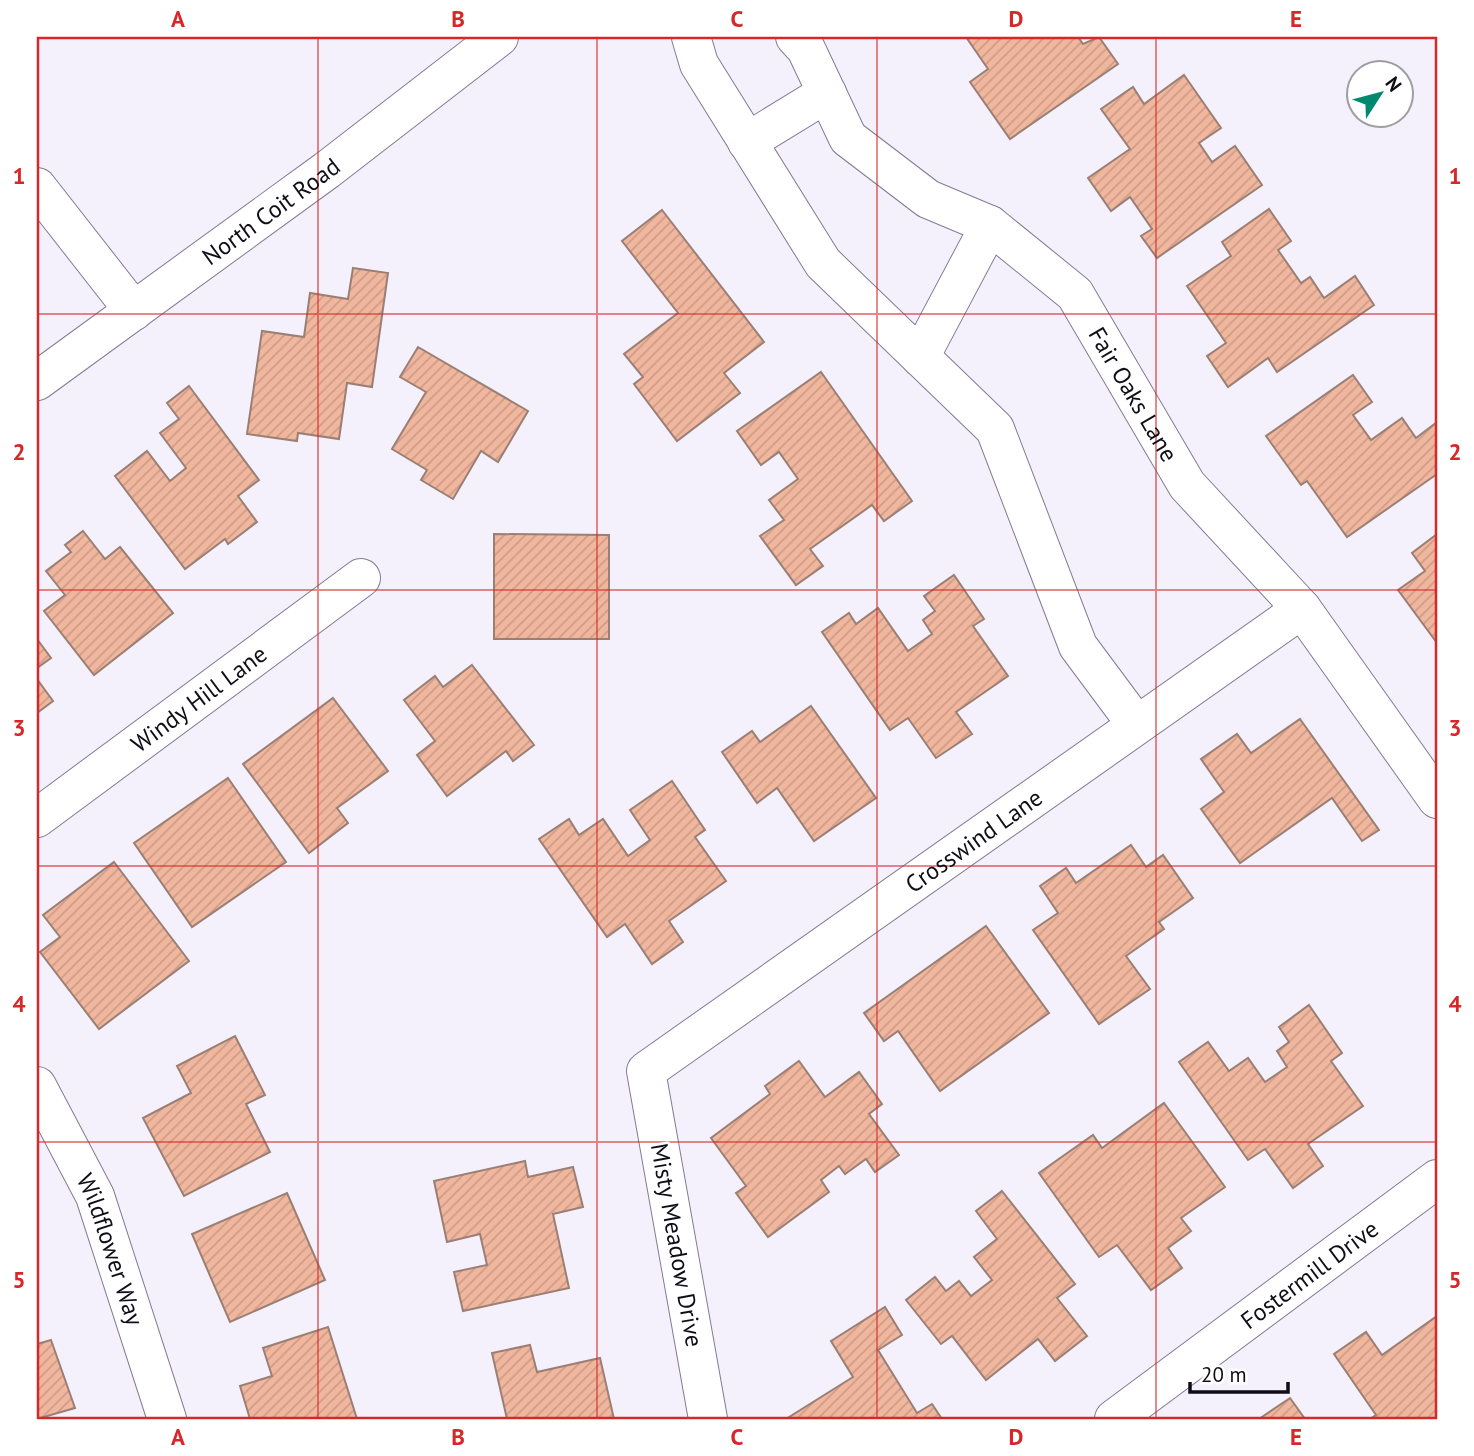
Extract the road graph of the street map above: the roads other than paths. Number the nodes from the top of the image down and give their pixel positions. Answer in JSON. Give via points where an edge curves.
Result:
{"nodes":[{"id":1,"x":499,"y":37,"type":"edge"},
{"id":2,"x":691,"y":37,"type":"edge"},
{"id":3,"x":794,"y":37,"type":"edge"},
{"id":4,"x":827,"y":93,"type":"junction"},
{"id":5,"x":747,"y":142,"type":"junction"},
{"id":6,"x":37,"y":187,"type":"edge"},
{"id":7,"x":990,"y":225,"type":"junction"},
{"id":8,"x":134,"y":311,"type":"junction"},
{"id":9,"x":920,"y":357,"type":"junction"},
{"id":10,"x":37,"y":382,"type":"edge"},
{"id":11,"x":361,"y":578,"type":"dead end"},
{"id":12,"x":1301,"y":609,"type":"junction"},
{"id":13,"x":1136,"y":724,"type":"junction"},
{"id":14,"x":1437,"y":799,"type":"edge"},
{"id":15,"x":37,"y":818,"type":"edge"},
{"id":16,"x":646,"y":1070,"type":"joint"},
{"id":17,"x":37,"y":1086,"type":"edge"},
{"id":18,"x":1437,"y":1179,"type":"edge"},
{"id":19,"x":167,"y":1419,"type":"edge"},
{"id":20,"x":708,"y":1419,"type":"edge"},
{"id":21,"x":1114,"y":1419,"type":"edge"}],
"edges":[{"from":1,"to":8,"type":"street","name":"North Coit Road"},
{"from":2,"to":5,"type":"street","via":[[699,64]]},
{"from":3,"to":4,"type":"street","name":"Fair Oaks Lane","via":[[806,49]]},
{"from":4,"to":5,"type":"street"},
{"from":4,"to":7,"type":"street","name":"Fair Oaks Lane","via":[[848,138],[928,199]]},
{"from":5,"to":9,"type":"street","via":[[823,263]]},
{"from":6,"to":8,"type":"street"},
{"from":7,"to":9,"type":"street"},
{"from":7,"to":12,"type":"street","name":"Fair Oaks Lane","via":[[1075,294],[1187,485]]},
{"from":8,"to":10,"type":"street","name":"North Coit Road"},
{"from":9,"to":13,"type":"street","via":[[995,429],[1078,646]]},
{"from":11,"to":15,"type":"street","name":"Windy Hill Lane"},
{"from":12,"to":13,"type":"street","name":"Crosswind Lane"},
{"from":12,"to":14,"type":"street","name":"Fair Oaks Lane"},
{"from":13,"to":16,"type":"street","name":"Crosswind Lane"},
{"from":16,"to":20,"type":"street","name":"Misty Meadow Drive"},
{"from":17,"to":19,"type":"street","name":"Wildflower Way","via":[[95,1196]]},
{"from":18,"to":21,"type":"street","name":"Fostermill Drive"}]}
